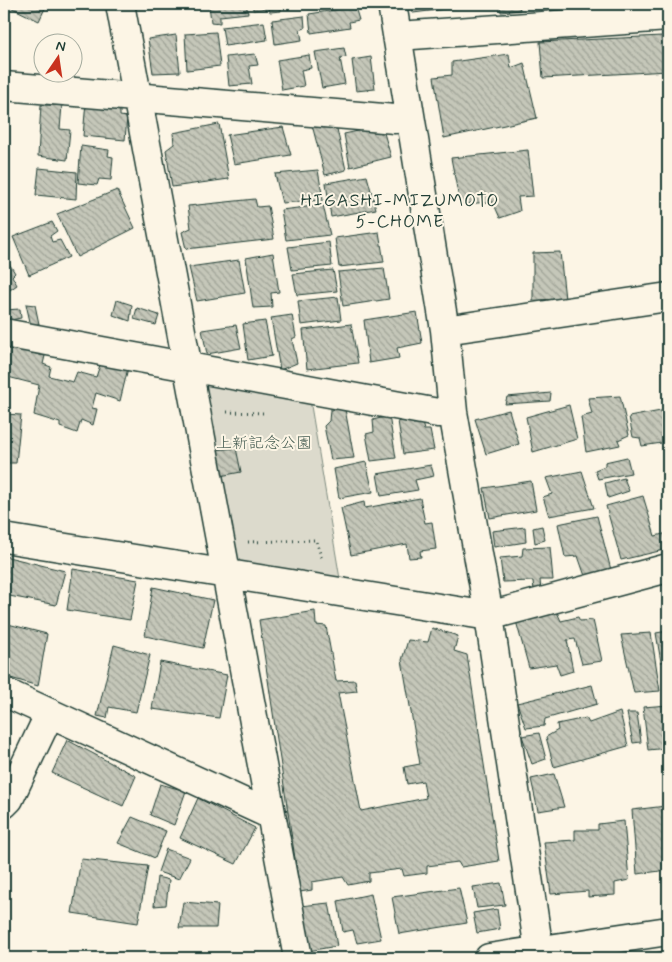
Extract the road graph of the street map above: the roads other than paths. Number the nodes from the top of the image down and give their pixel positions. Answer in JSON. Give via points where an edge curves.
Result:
{"nodes":[{"id":1,"x":120,"y":4,"type":"edge"},
{"id":2,"x":392,"y":4,"type":"edge"},
{"id":3,"x":668,"y":17,"type":"edge"},
{"id":4,"x":398,"y":36,"type":"junction"},
{"id":5,"x":4,"y":86,"type":"edge"},
{"id":6,"x":139,"y":97,"type":"junction"},
{"id":7,"x":410,"y":117,"type":"junction"},
{"id":8,"x":668,"y":297,"type":"edge"},
{"id":9,"x":445,"y":330,"type":"junction"},
{"id":10,"x":4,"y":332,"type":"edge"},
{"id":11,"x":188,"y":366,"type":"junction"},
{"id":12,"x":453,"y":412,"type":"junction"},
{"id":13,"x":4,"y":538,"type":"edge"},
{"id":14,"x":668,"y":568,"type":"edge"},
{"id":15,"x":228,"y":574,"type":"junction"},
{"id":16,"x":489,"y":616,"type":"junction"},
{"id":17,"x":4,"y":692,"type":"edge"},
{"id":18,"x":50,"y":713,"type":"junction"},
{"id":19,"x":4,"y":804,"type":"edge"},
{"id":20,"x":271,"y":815,"type":"junction"},
{"id":21,"x":668,"y":931,"type":"edge"},
{"id":22,"x":540,"y":955,"type":"edge"},
{"id":23,"x":298,"y":958,"type":"edge"},
{"id":24,"x":489,"y":958,"type":"edge"}],
"edges":[{"from":1,"to":6,"type":"street"},
{"from":2,"to":4,"type":"street"},
{"from":3,"to":4,"type":"street"},
{"from":4,"to":7,"type":"street"},
{"from":5,"to":6,"type":"street"},
{"from":6,"to":7,"type":"street","via":[[395,119]]},
{"from":6,"to":11,"type":"street"},
{"from":7,"to":9,"type":"street"},
{"from":8,"to":9,"type":"street"},
{"from":9,"to":12,"type":"street"},
{"from":10,"to":11,"type":"street"},
{"from":11,"to":12,"type":"street","via":[[438,413]]},
{"from":11,"to":15,"type":"street"},
{"from":12,"to":16,"type":"street"},
{"from":13,"to":15,"type":"street"},
{"from":14,"to":16,"type":"street"},
{"from":15,"to":16,"type":"street"},
{"from":15,"to":20,"type":"street"},
{"from":16,"to":22,"type":"street"},
{"from":17,"to":18,"type":"street"},
{"from":18,"to":19,"type":"street"},
{"from":18,"to":20,"type":"street"},
{"from":20,"to":23,"type":"street"},
{"from":21,"to":22,"type":"street"},
{"from":22,"to":24,"type":"street"}]}
